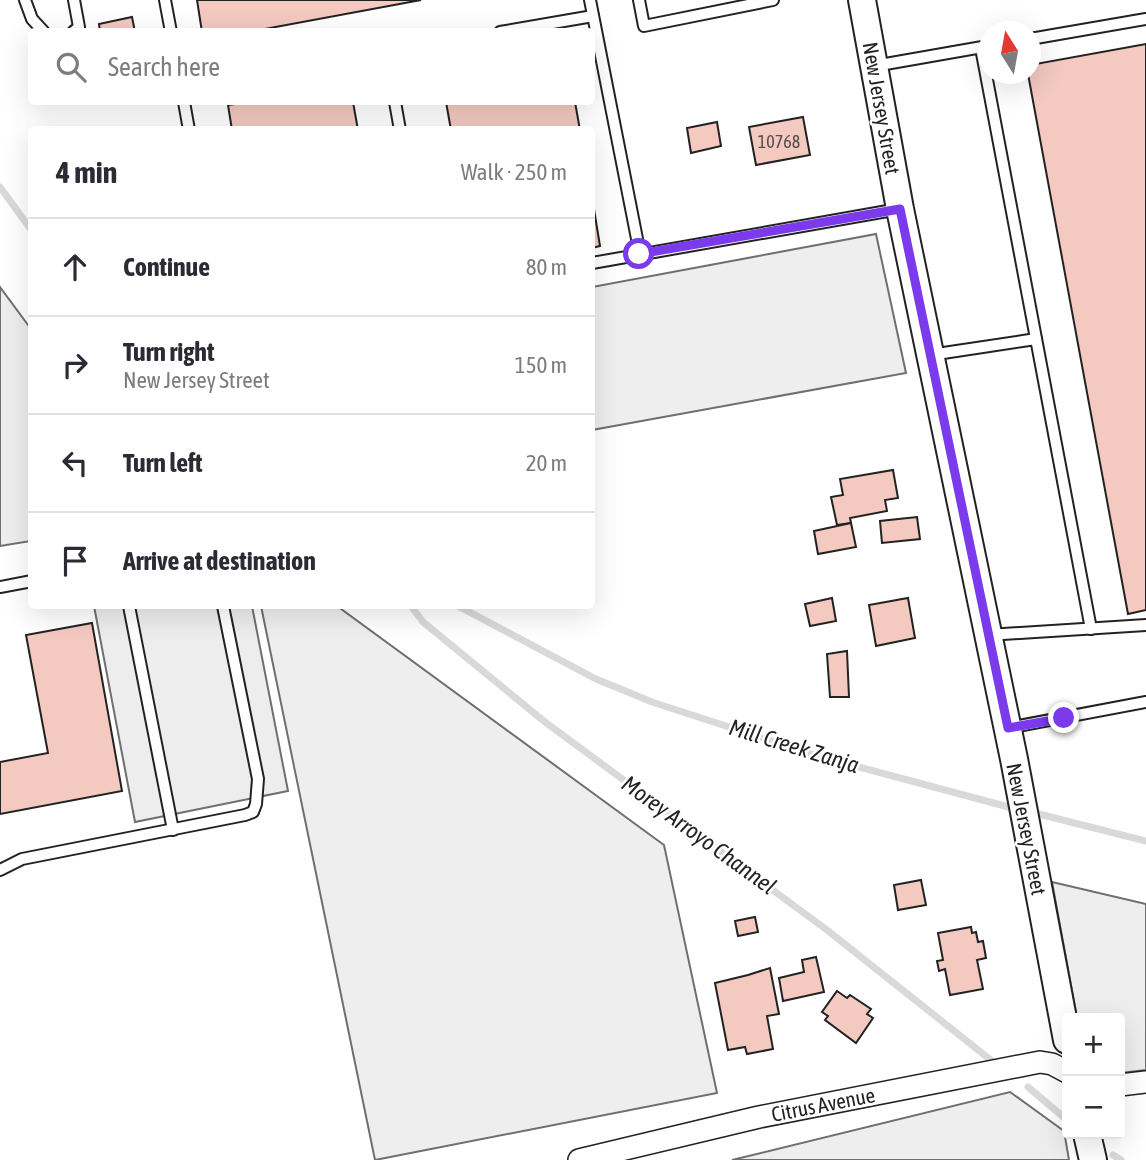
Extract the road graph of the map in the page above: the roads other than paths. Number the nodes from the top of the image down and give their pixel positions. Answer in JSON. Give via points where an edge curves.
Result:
{"nodes":[{"id":1,"x":25,"y":0,"type":"edge"},
{"id":2,"x":75,"y":0,"type":"edge"},
{"id":3,"x":165,"y":0,"type":"edge"},
{"id":4,"x":590,"y":0,"type":"edge"},
{"id":5,"x":639,"y":0,"type":"edge"},
{"id":6,"x":773,"y":0,"type":"edge"},
{"id":7,"x":862,"y":0,"type":"edge"},
{"id":8,"x":593,"y":16,"type":"junction"},
{"id":9,"x":1146,"y":19,"type":"edge"},
{"id":10,"x":40,"y":28,"type":"edge"},
{"id":11,"x":78,"y":28,"type":"edge"},
{"id":12,"x":170,"y":28,"type":"edge"},
{"id":13,"x":523,"y":28,"type":"edge"},
{"id":14,"x":1041,"y":37,"type":"edge"},
{"id":15,"x":978,"y":48,"type":"edge"},
{"id":16,"x":874,"y":66,"type":"junction"},
{"id":17,"x":991,"y":84,"type":"edge"},
{"id":18,"x":185,"y":105,"type":"edge"},
{"id":19,"x":395,"y":105,"type":"edge"},
{"id":20,"x":188,"y":126,"type":"edge"},
{"id":21,"x":399,"y":126,"type":"edge"},
{"id":22,"x":900,"y":209,"type":"junction"},
{"id":23,"x":639,"y":254,"type":"junction"},
{"id":24,"x":595,"y":262,"type":"edge"},
{"id":25,"x":1036,"y":338,"type":"junction"},
{"id":26,"x":930,"y":355,"type":"junction"},
{"id":27,"x":28,"y":582,"type":"edge"},
{"id":28,"x":0,"y":587,"type":"edge"},
{"id":29,"x":130,"y":609,"type":"edge"},
{"id":30,"x":224,"y":609,"type":"edge"},
{"id":31,"x":1146,"y":625,"type":"edge"},
{"id":32,"x":1091,"y":629,"type":"junction"},
{"id":33,"x":988,"y":635,"type":"junction"},
{"id":34,"x":1146,"y":702,"type":"edge"},
{"id":35,"x":1008,"y":728,"type":"junction"},
{"id":36,"x":173,"y":830,"type":"junction"},
{"id":37,"x":0,"y":870,"type":"edge"},
{"id":38,"x":1062,"y":1014,"type":"edge"},
{"id":39,"x":1062,"y":1069,"type":"edge"},
{"id":40,"x":1146,"y":1082,"type":"edge"},
{"id":41,"x":1125,"y":1084,"type":"edge"},
{"id":42,"x":1088,"y":1139,"type":"edge"},
{"id":43,"x":579,"y":1160,"type":"edge"},
{"id":44,"x":1093,"y":1160,"type":"edge"}],
"edges":[{"from":1,"to":10,"type":"lane"},
{"from":2,"to":11,"type":"lane"},
{"from":3,"to":12,"type":"lane"},
{"from":4,"to":8,"type":"lane"},
{"from":5,"to":6,"type":"lane","via":[[644,26]]},
{"from":7,"to":16,"type":"street","name":"New Jersey Street"},
{"from":8,"to":13,"type":"lane"},
{"from":8,"to":23,"type":"lane"},
{"from":9,"to":14,"type":"lane"},
{"from":15,"to":16,"type":"lane"},
{"from":16,"to":22,"type":"street","name":"New Jersey Street"},
{"from":17,"to":25,"type":"lane"},
{"from":18,"to":20,"type":"lane"},
{"from":19,"to":21,"type":"lane"},
{"from":22,"to":23,"type":"lane"},
{"from":22,"to":26,"type":"street","name":"New Jersey Street"},
{"from":23,"to":24,"type":"lane"},
{"from":25,"to":26,"type":"lane"},
{"from":25,"to":32,"type":"lane"},
{"from":26,"to":33,"type":"street","name":"New Jersey Street"},
{"from":27,"to":28,"type":"lane"},
{"from":29,"to":36,"type":"lane"},
{"from":30,"to":36,"type":"lane","via":[[258,779],[257,804],[246,815]]},
{"from":31,"to":32,"type":"lane"},
{"from":32,"to":33,"type":"lane"},
{"from":33,"to":35,"type":"street","name":"New Jersey Street"},
{"from":34,"to":35,"type":"lane"},
{"from":35,"to":38,"type":"street","name":"New Jersey Street"},
{"from":36,"to":37,"type":"lane","via":[[22,859]]},
{"from":39,"to":43,"type":"street","name":"Citrus Avenue","via":[[1040,1062],[759,1117]]},
{"from":40,"to":41,"type":"street"},
{"from":42,"to":44,"type":"street"}]}
